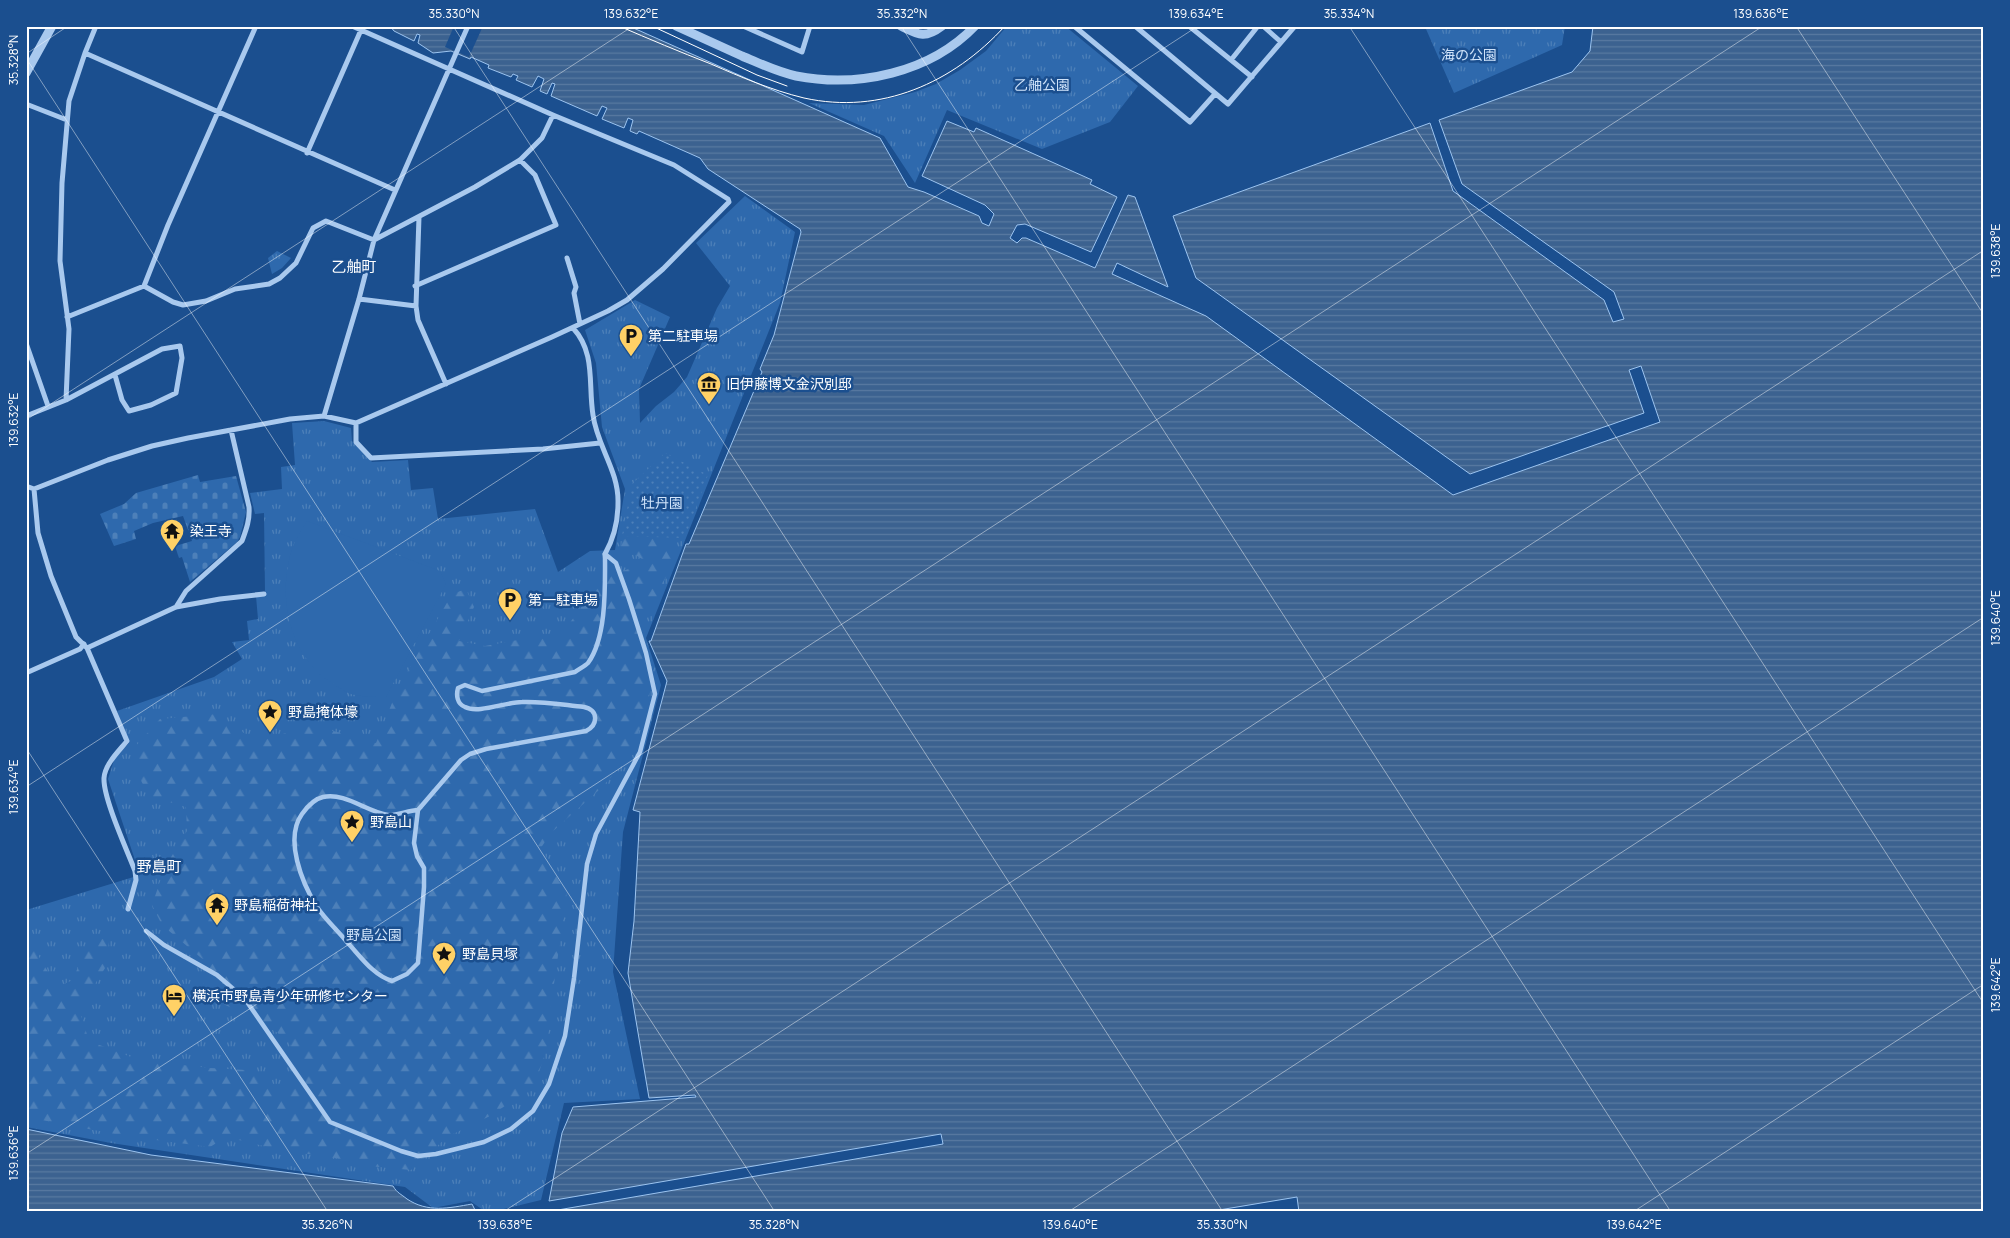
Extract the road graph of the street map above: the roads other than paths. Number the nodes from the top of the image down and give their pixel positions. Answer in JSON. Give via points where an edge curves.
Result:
{"nodes":[{"id":1,"x":52,"y":26,"type":"edge"},
{"id":2,"x":96,"y":26,"type":"edge"},
{"id":3,"x":256,"y":26,"type":"edge"},
{"id":4,"x":352,"y":26,"type":"edge"},
{"id":5,"x":468,"y":26,"type":"edge"},
{"id":6,"x":676,"y":26,"type":"edge"},
{"id":7,"x":743,"y":26,"type":"edge"},
{"id":8,"x":810,"y":26,"type":"edge"},
{"id":9,"x":901,"y":26,"type":"edge"},
{"id":10,"x":942,"y":26,"type":"edge"},
{"id":11,"x":975,"y":26,"type":"edge"},
{"id":12,"x":1074,"y":26,"type":"edge"},
{"id":13,"x":1135,"y":26,"type":"edge"},
{"id":14,"x":1189,"y":26,"type":"edge"},
{"id":15,"x":1258,"y":26,"type":"edge"},
{"id":16,"x":1263,"y":26,"type":"edge"},
{"id":17,"x":1295,"y":26,"type":"edge"},
{"id":18,"x":361,"y":30,"type":"junction"},
{"id":19,"x":1281,"y":42,"type":"junction"},
{"id":20,"x":85,"y":53,"type":"junction"},
{"id":21,"x":1231,"y":60,"type":"junction"},
{"id":22,"x":450,"y":70,"type":"junction"},
{"id":23,"x":26,"y":73,"type":"edge"},
{"id":24,"x":1252,"y":78,"type":"junction"},
{"id":25,"x":1215,"y":94,"type":"junction"},
{"id":26,"x":26,"y":104,"type":"edge"},
{"id":27,"x":218,"y":112,"type":"junction"},
{"id":28,"x":554,"y":115,"type":"junction"},
{"id":29,"x":67,"y":120,"type":"junction"},
{"id":30,"x":308,"y":152,"type":"junction"},
{"id":31,"x":520,"y":160,"type":"junction"},
{"id":32,"x":395,"y":190,"type":"junction"},
{"id":33,"x":419,"y":216,"type":"junction"},
{"id":34,"x":374,"y":240,"type":"junction"},
{"id":35,"x":567,"y":258,"type":"dead end"},
{"id":36,"x":144,"y":286,"type":"junction"},
{"id":37,"x":416,"y":286,"type":"junction"},
{"id":38,"x":359,"y":299,"type":"junction"},
{"id":39,"x":416,"y":306,"type":"junction"},
{"id":40,"x":67,"y":317,"type":"junction"},
{"id":41,"x":580,"y":324,"type":"junction"},
{"id":42,"x":573,"y":328,"type":"junction"},
{"id":43,"x":26,"y":343,"type":"edge"},
{"id":44,"x":115,"y":375,"type":"junction"},
{"id":45,"x":446,"y":384,"type":"junction"},
{"id":46,"x":66,"y":400,"type":"junction"},
{"id":47,"x":48,"y":406,"type":"junction"},
{"id":48,"x":26,"y":416,"type":"edge"},
{"id":49,"x":324,"y":416,"type":"junction"},
{"id":50,"x":356,"y":422,"type":"junction"},
{"id":51,"x":231,"y":430,"type":"junction"},
{"id":52,"x":600,"y":443,"type":"junction"},
{"id":53,"x":26,"y":486,"type":"edge"},
{"id":54,"x":34,"y":489,"type":"junction"},
{"id":55,"x":605,"y":554,"type":"junction"},
{"id":56,"x":264,"y":594,"type":"dead end"},
{"id":57,"x":176,"y":607,"type":"junction"},
{"id":58,"x":85,"y":646,"type":"junction"},
{"id":59,"x":26,"y":673,"type":"edge"},
{"id":60,"x":418,"y":810,"type":"junction"},
{"id":61,"x":128,"y":908,"type":"dead end"},
{"id":62,"x":146,"y":931,"type":"dead end"}],
"edges":[{"from":1,"to":23,"type":"street"},
{"from":2,"to":20,"type":"street"},
{"from":3,"to":27,"type":"street"},
{"from":4,"to":18,"type":"street"},
{"from":5,"to":22,"type":"street"},
{"from":6,"to":11,"type":"street","via":[[766,66],[794,76],[826,80],[854,80],[901,71],[946,49]]},
{"from":7,"to":8,"type":"street","via":[[802,52]]},
{"from":9,"to":10,"type":"street","via":[[924,35]]},
{"from":12,"to":25,"type":"street","via":[[1190,122]]},
{"from":13,"to":25,"type":"street"},
{"from":14,"to":21,"type":"street"},
{"from":15,"to":21,"type":"street"},
{"from":16,"to":19,"type":"street"},
{"from":17,"to":19,"type":"street"},
{"from":18,"to":22,"type":"street"},
{"from":18,"to":30,"type":"street"},
{"from":19,"to":24,"type":"street"},
{"from":20,"to":27,"type":"street"},
{"from":20,"to":29,"type":"street","via":[[69,101]]},
{"from":21,"to":24,"type":"street"},
{"from":22,"to":28,"type":"street"},
{"from":22,"to":32,"type":"street"},
{"from":24,"to":25,"type":"street","via":[[1228,104]]},
{"from":26,"to":29,"type":"street"},
{"from":27,"to":30,"type":"street"},
{"from":27,"to":36,"type":"street"},
{"from":28,"to":31,"type":"street","via":[[542,138]]},
{"from":28,"to":41,"type":"street","via":[[674,165],[729,202],[663,269],[627,300]]},
{"from":29,"to":40,"type":"street","via":[[60,262]]},
{"from":30,"to":32,"type":"street"},
{"from":31,"to":33,"type":"street"},
{"from":31,"to":37,"type":"street","via":[[535,175],[556,224]]},
{"from":32,"to":34,"type":"street"},
{"from":33,"to":34,"type":"street"},
{"from":33,"to":37,"type":"street"},
{"from":34,"to":36,"type":"street","via":[[326,221],[313,228],[296,263],[268,284],[235,289],[206,301],[183,305]]},
{"from":34,"to":38,"type":"street"},
{"from":35,"to":41,"type":"street","via":[[576,287],[574,293]]},
{"from":36,"to":40,"type":"street"},
{"from":37,"to":39,"type":"street"},
{"from":38,"to":39,"type":"street"},
{"from":38,"to":49,"type":"street"},
{"from":39,"to":45,"type":"street","via":[[418,320]]},
{"from":40,"to":46,"type":"street"},
{"from":41,"to":42,"type":"street"},
{"from":42,"to":45,"type":"street"},
{"from":42,"to":52,"type":"street","via":[[582,338],[590,364],[593,415]]},
{"from":43,"to":47,"type":"street"},
{"from":44,"to":44,"type":"street","via":[[162,349],[180,346],[182,358],[176,394],[152,405],[129,411],[122,400]]},
{"from":44,"to":46,"type":"street"},
{"from":45,"to":50,"type":"street"},
{"from":46,"to":47,"type":"street"},
{"from":47,"to":48,"type":"street"},
{"from":49,"to":50,"type":"street"},
{"from":49,"to":51,"type":"street"},
{"from":50,"to":52,"type":"street","via":[[356,442],[372,458]]},
{"from":51,"to":54,"type":"street","via":[[152,446]]},
{"from":51,"to":57,"type":"street","via":[[249,507],[246,531],[242,541],[186,591]]},
{"from":52,"to":55,"type":"street","via":[[614,476],[618,504],[613,539]]},
{"from":53,"to":54,"type":"street"},
{"from":54,"to":58,"type":"street","via":[[38,533],[51,576],[76,636]]},
{"from":55,"to":60,"type":"street","via":[[599,637],[587,664],[575,672],[482,691],[462,685],[456,693],[463,707],[472,709],[522,702],[590,708],[595,715],[594,725],[586,731],[470,754],[461,760]]},
{"from":55,"to":62,"type":"street","via":[[616,563],[629,599],[655,694],[640,752],[596,834],[587,864],[565,1036],[549,1084],[532,1111],[511,1129],[484,1142],[418,1156],[330,1122],[245,999],[217,975]]},
{"from":56,"to":57,"type":"street"},
{"from":57,"to":58,"type":"street"},
{"from":58,"to":59,"type":"street"},
{"from":58,"to":61,"type":"street","via":[[127,741],[113,758],[104,778],[113,814],[135,871],[136,880]]},
{"from":60,"to":60,"type":"street","via":[[414,843],[424,868],[418,963],[407,974],[392,981],[382,978],[368,966],[318,908],[297,865],[296,822],[307,806],[322,797],[340,798],[390,816]]}]}
